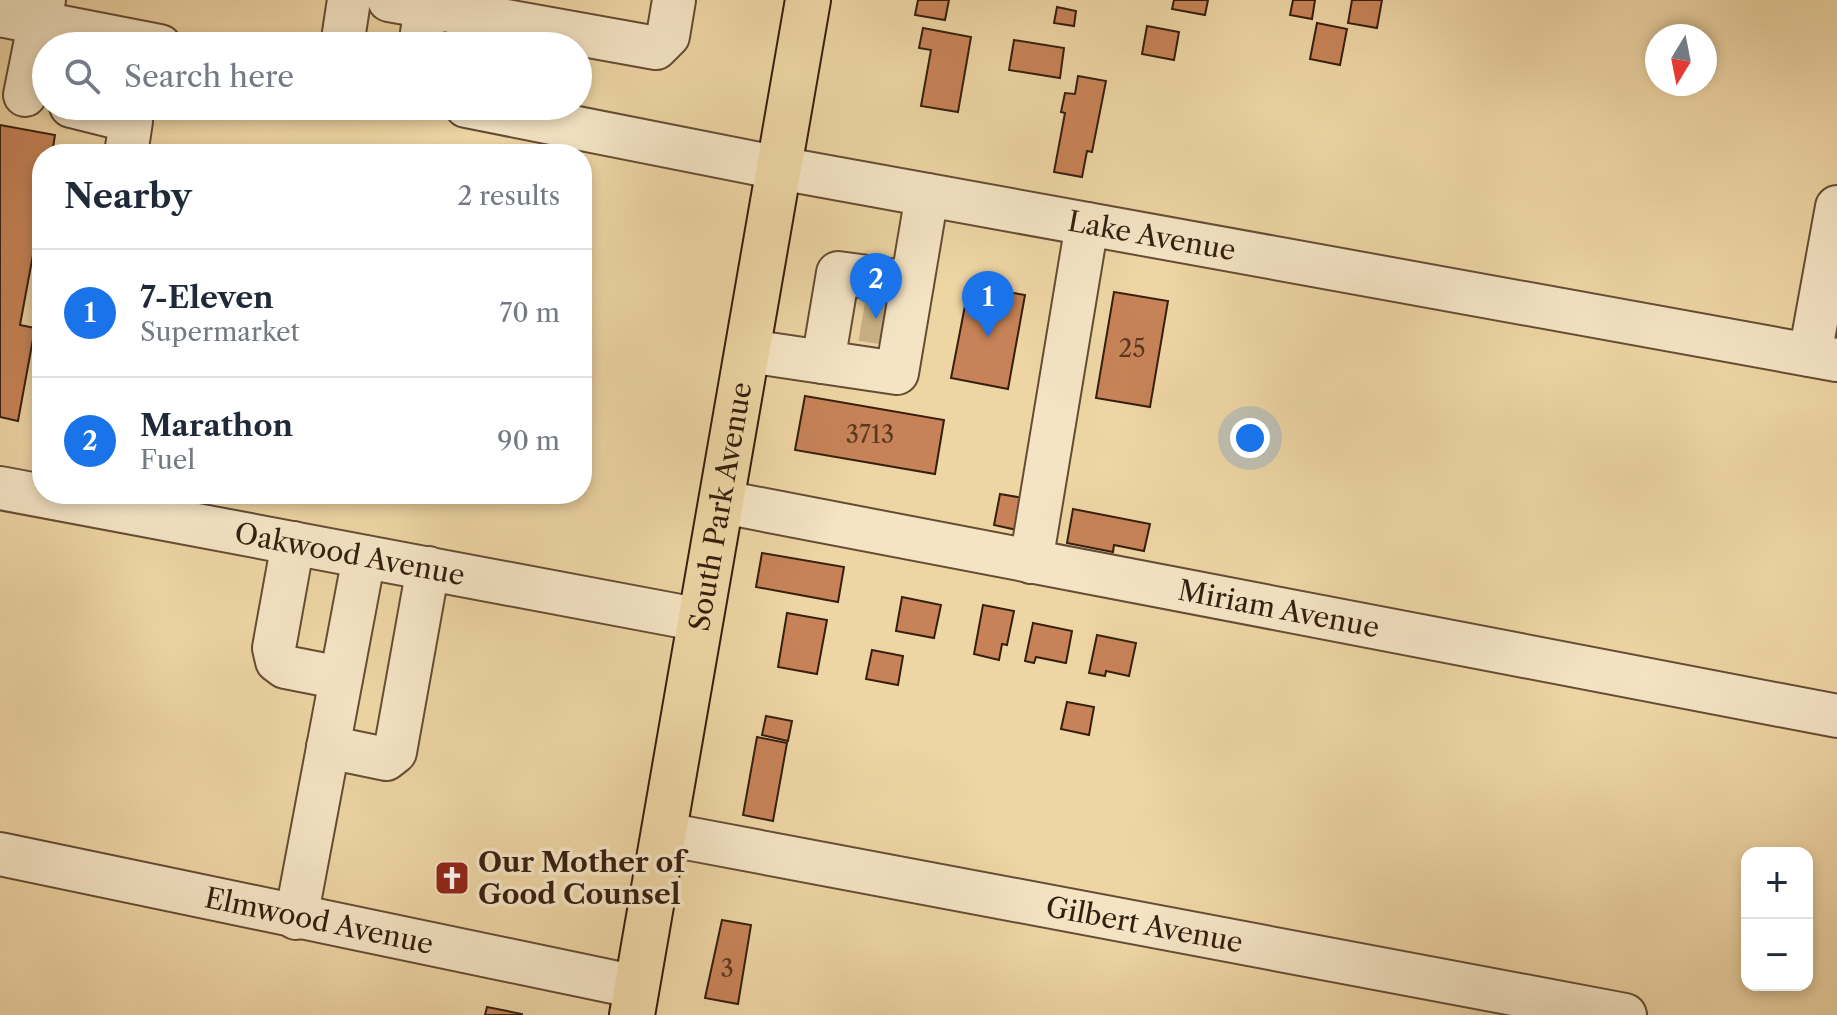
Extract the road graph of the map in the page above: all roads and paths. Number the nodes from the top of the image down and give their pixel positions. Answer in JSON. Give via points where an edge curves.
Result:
{"nodes":[{"id":1,"x":349,"y":0,"type":"edge"},
{"id":2,"x":674,"y":0,"type":"edge"},
{"id":3,"x":808,"y":0,"type":"edge"},
{"id":4,"x":28,"y":13,"type":"edge"},
{"id":5,"x":411,"y":18,"type":"edge"},
{"id":6,"x":104,"y":32,"type":"edge"},
{"id":7,"x":344,"y":32,"type":"edge"},
{"id":8,"x":525,"y":32,"type":"edge"},
{"id":9,"x":592,"y":40,"type":"edge"},
{"id":10,"x":24,"y":95,"type":"edge"},
{"id":11,"x":127,"y":120,"type":"edge"},
{"id":12,"x":537,"y":120,"type":"edge"},
{"id":13,"x":128,"y":144,"type":"edge"},
{"id":14,"x":779,"y":168,"type":"junction"},
{"id":15,"x":927,"y":195,"type":"junction"},
{"id":16,"x":1837,"y":207,"type":"edge"},
{"id":17,"x":1087,"y":224,"type":"junction"},
{"id":18,"x":912,"y":283,"type":"junction"},
{"id":19,"x":873,"y":321,"type":"junction"},
{"id":20,"x":748,"y":351,"type":"junction"},
{"id":21,"x":1824,"y":358,"type":"edge"},
{"id":22,"x":823,"y":362,"type":"junction"},
{"id":23,"x":0,"y":488,"type":"edge"},
{"id":24,"x":32,"y":494,"type":"edge"},
{"id":25,"x":723,"y":502,"type":"junction"},
{"id":26,"x":85,"y":504,"type":"edge"},
{"id":27,"x":293,"y":543,"type":"junction"},
{"id":28,"x":364,"y":557,"type":"junction"},
{"id":29,"x":1031,"y":562,"type":"junction"},
{"id":30,"x":428,"y":568,"type":"junction"},
{"id":31,"x":701,"y":620,"type":"junction"},
{"id":32,"x":341,"y":678,"type":"junction"},
{"id":33,"x":1837,"y":716,"type":"edge"},
{"id":34,"x":328,"y":747,"type":"junction"},
{"id":35,"x":665,"y":834,"type":"junction"},
{"id":36,"x":0,"y":854,"type":"edge"},
{"id":37,"x":296,"y":918,"type":"junction"},
{"id":38,"x":635,"y":1001,"type":"edge"},
{"id":39,"x":1625,"y":1015,"type":"edge"}],
"edges":[{"from":1,"to":7,"type":"street"},
{"from":2,"to":9,"type":"street","via":[[668,36],[656,48]]},
{"from":3,"to":14,"type":"main road","name":"South Park Avenue"},
{"from":4,"to":6,"type":"street"},
{"from":4,"to":10,"type":"street"},
{"from":5,"to":8,"type":"street"},
{"from":11,"to":13,"type":"street"},
{"from":12,"to":14,"type":"street","name":"Lake Avenue"},
{"from":14,"to":15,"type":"street","name":"Lake Avenue"},
{"from":14,"to":20,"type":"main road","name":"South Park Avenue"},
{"from":15,"to":17,"type":"street","name":"Lake Avenue"},
{"from":15,"to":18,"type":"street"},
{"from":16,"to":21,"type":"street"},
{"from":17,"to":21,"type":"street","name":"Lake Avenue"},
{"from":17,"to":29,"type":"street"},
{"from":18,"to":19,"type":"street"},
{"from":18,"to":19,"type":"street","via":[[838,273]]},
{"from":19,"to":22,"type":"street"},
{"from":19,"to":22,"type":"street","via":[[897,373]]},
{"from":20,"to":22,"type":"street"},
{"from":20,"to":25,"type":"main road","name":"South Park Avenue"},
{"from":23,"to":24,"type":"street","name":"Oakwood Avenue"},
{"from":25,"to":29,"type":"street","name":"Miriam Avenue"},
{"from":25,"to":31,"type":"main road","name":"South Park Avenue"},
{"from":26,"to":27,"type":"street","name":"Oakwood Avenue"},
{"from":27,"to":28,"type":"street","name":"Oakwood Avenue"},
{"from":27,"to":32,"type":"street","via":[[274,648],[277,661]]},
{"from":28,"to":30,"type":"street","name":"Oakwood Avenue"},
{"from":28,"to":32,"type":"street"},
{"from":29,"to":33,"type":"street","name":"Miriam Avenue"},
{"from":30,"to":31,"type":"street","name":"Oakwood Avenue"},
{"from":30,"to":34,"type":"street","via":[[395,752],[386,759]]},
{"from":31,"to":35,"type":"main road","name":"South Park Avenue"},
{"from":32,"to":34,"type":"street"},
{"from":34,"to":37,"type":"street"},
{"from":35,"to":38,"type":"main road","name":"South Park Avenue"},
{"from":35,"to":39,"type":"street","name":"Gilbert Avenue"},
{"from":36,"to":37,"type":"street","name":"Elmwood Avenue"},
{"from":37,"to":38,"type":"street","name":"Elmwood Avenue"}]}
